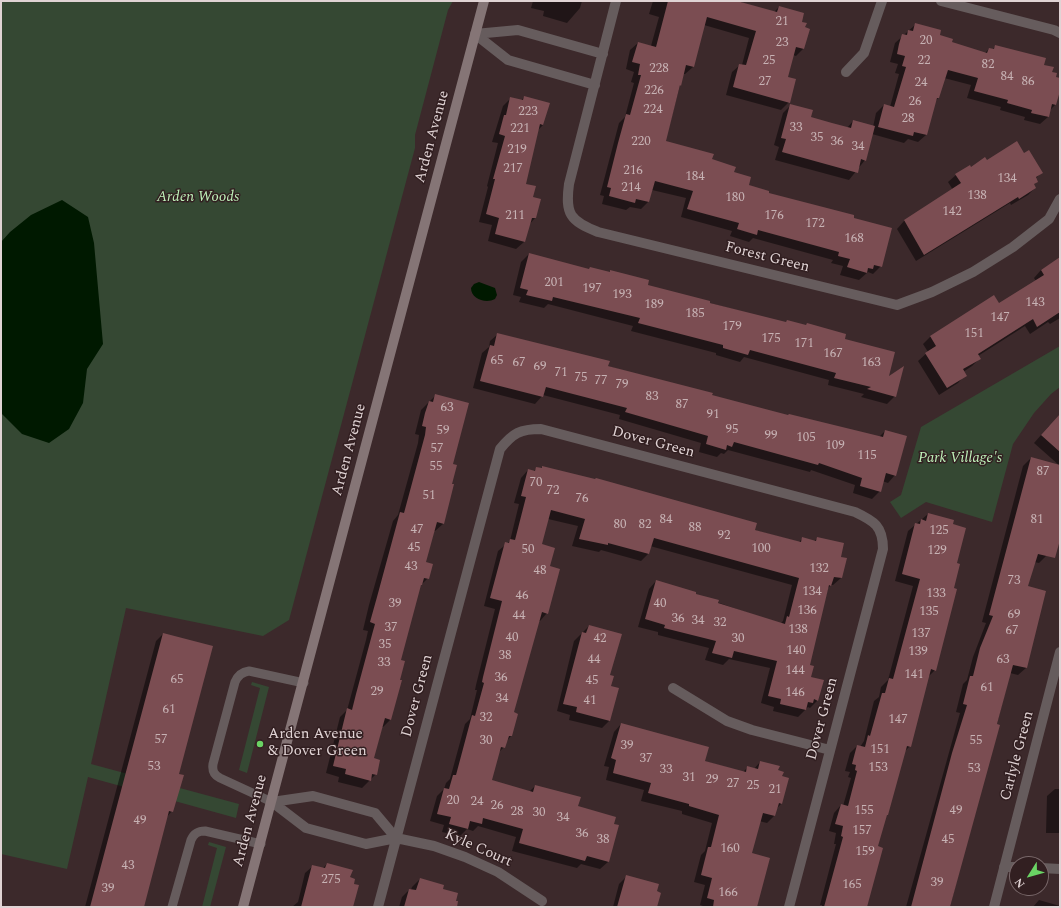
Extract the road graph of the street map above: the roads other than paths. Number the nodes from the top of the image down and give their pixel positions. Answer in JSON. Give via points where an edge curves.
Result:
{"nodes":[{"id":1,"x":484,"y":1,"type":"edge"},
{"id":2,"x":616,"y":1,"type":"edge"},
{"id":3,"x":882,"y":1,"type":"edge"},
{"id":4,"x":941,"y":1,"type":"edge"},
{"id":5,"x":1060,"y":33,"type":"edge"},
{"id":6,"x":475,"y":34,"type":"junction"},
{"id":7,"x":603,"y":54,"type":"junction"},
{"id":8,"x":846,"y":72,"type":"dead end"},
{"id":9,"x":595,"y":85,"type":"junction"},
{"id":10,"x":1060,"y":199,"type":"edge"},
{"id":11,"x":1060,"y":652,"type":"edge"},
{"id":12,"x":304,"y":683,"type":"junction"},
{"id":13,"x":673,"y":688,"type":"dead end"},
{"id":14,"x":830,"y":750,"type":"junction"},
{"id":15,"x":272,"y":802,"type":"junction"},
{"id":16,"x":396,"y":838,"type":"junction"},
{"id":17,"x":261,"y":844,"type":"junction"},
{"id":18,"x":1004,"y":867,"type":"junction"},
{"id":19,"x":1009,"y":867,"type":"edge"},
{"id":20,"x":1049,"y":868,"type":"edge"},
{"id":21,"x":1060,"y":869,"type":"edge"},
{"id":22,"x":542,"y":901,"type":"dead end"},
{"id":23,"x":172,"y":907,"type":"edge"},
{"id":24,"x":244,"y":907,"type":"edge"},
{"id":25,"x":378,"y":907,"type":"edge"},
{"id":26,"x":789,"y":907,"type":"edge"},
{"id":27,"x":994,"y":907,"type":"edge"}],
"edges":[{"from":1,"to":6,"type":"street","name":"Arden Avenue"},
{"from":2,"to":7,"type":"street","name":"Forest Green"},
{"from":3,"to":8,"type":"street","via":[[864,53]]},
{"from":4,"to":5,"type":"street"},
{"from":6,"to":7,"type":"street","via":[[518,30]]},
{"from":6,"to":9,"type":"street","via":[[508,60]]},
{"from":6,"to":12,"type":"street","name":"Arden Avenue"},
{"from":7,"to":9,"type":"street","name":"Forest Green"},
{"from":9,"to":10,"type":"street","name":"Forest Green","via":[[567,200],[571,215],[581,225],[613,236],[897,305],[932,292],[1013,248],[1049,219]]},
{"from":11,"to":18,"type":"street","name":"Carlyle Green"},
{"from":12,"to":15,"type":"street","name":"Arden Avenue"},
{"from":12,"to":15,"type":"lane","via":[[249,671],[241,673],[235,682],[213,764],[214,773]]},
{"from":13,"to":14,"type":"street","via":[[727,721]]},
{"from":14,"to":16,"type":"street","name":"Dover Green","via":[[882,549],[883,537],[878,527],[855,512],[541,429],[528,429],[508,439],[500,449]]},
{"from":14,"to":26,"type":"street","name":"Dover Green"},
{"from":15,"to":16,"type":"street","name":"Kyle Court","via":[[306,828],[366,844]]},
{"from":15,"to":16,"type":"street","via":[[314,796],[375,813]]},
{"from":15,"to":17,"type":"street","name":"Arden Avenue"},
{"from":16,"to":22,"type":"street","name":"Kyle Court","via":[[434,846],[465,857],[498,872]]},
{"from":16,"to":25,"type":"street","name":"Dover Green"},
{"from":17,"to":23,"type":"lane","via":[[205,831],[197,832],[191,840]]},
{"from":17,"to":24,"type":"street","name":"Arden Avenue"},
{"from":18,"to":19,"type":"street"},
{"from":18,"to":27,"type":"street","name":"Carlyle Green"},
{"from":20,"to":21,"type":"street"}]}
